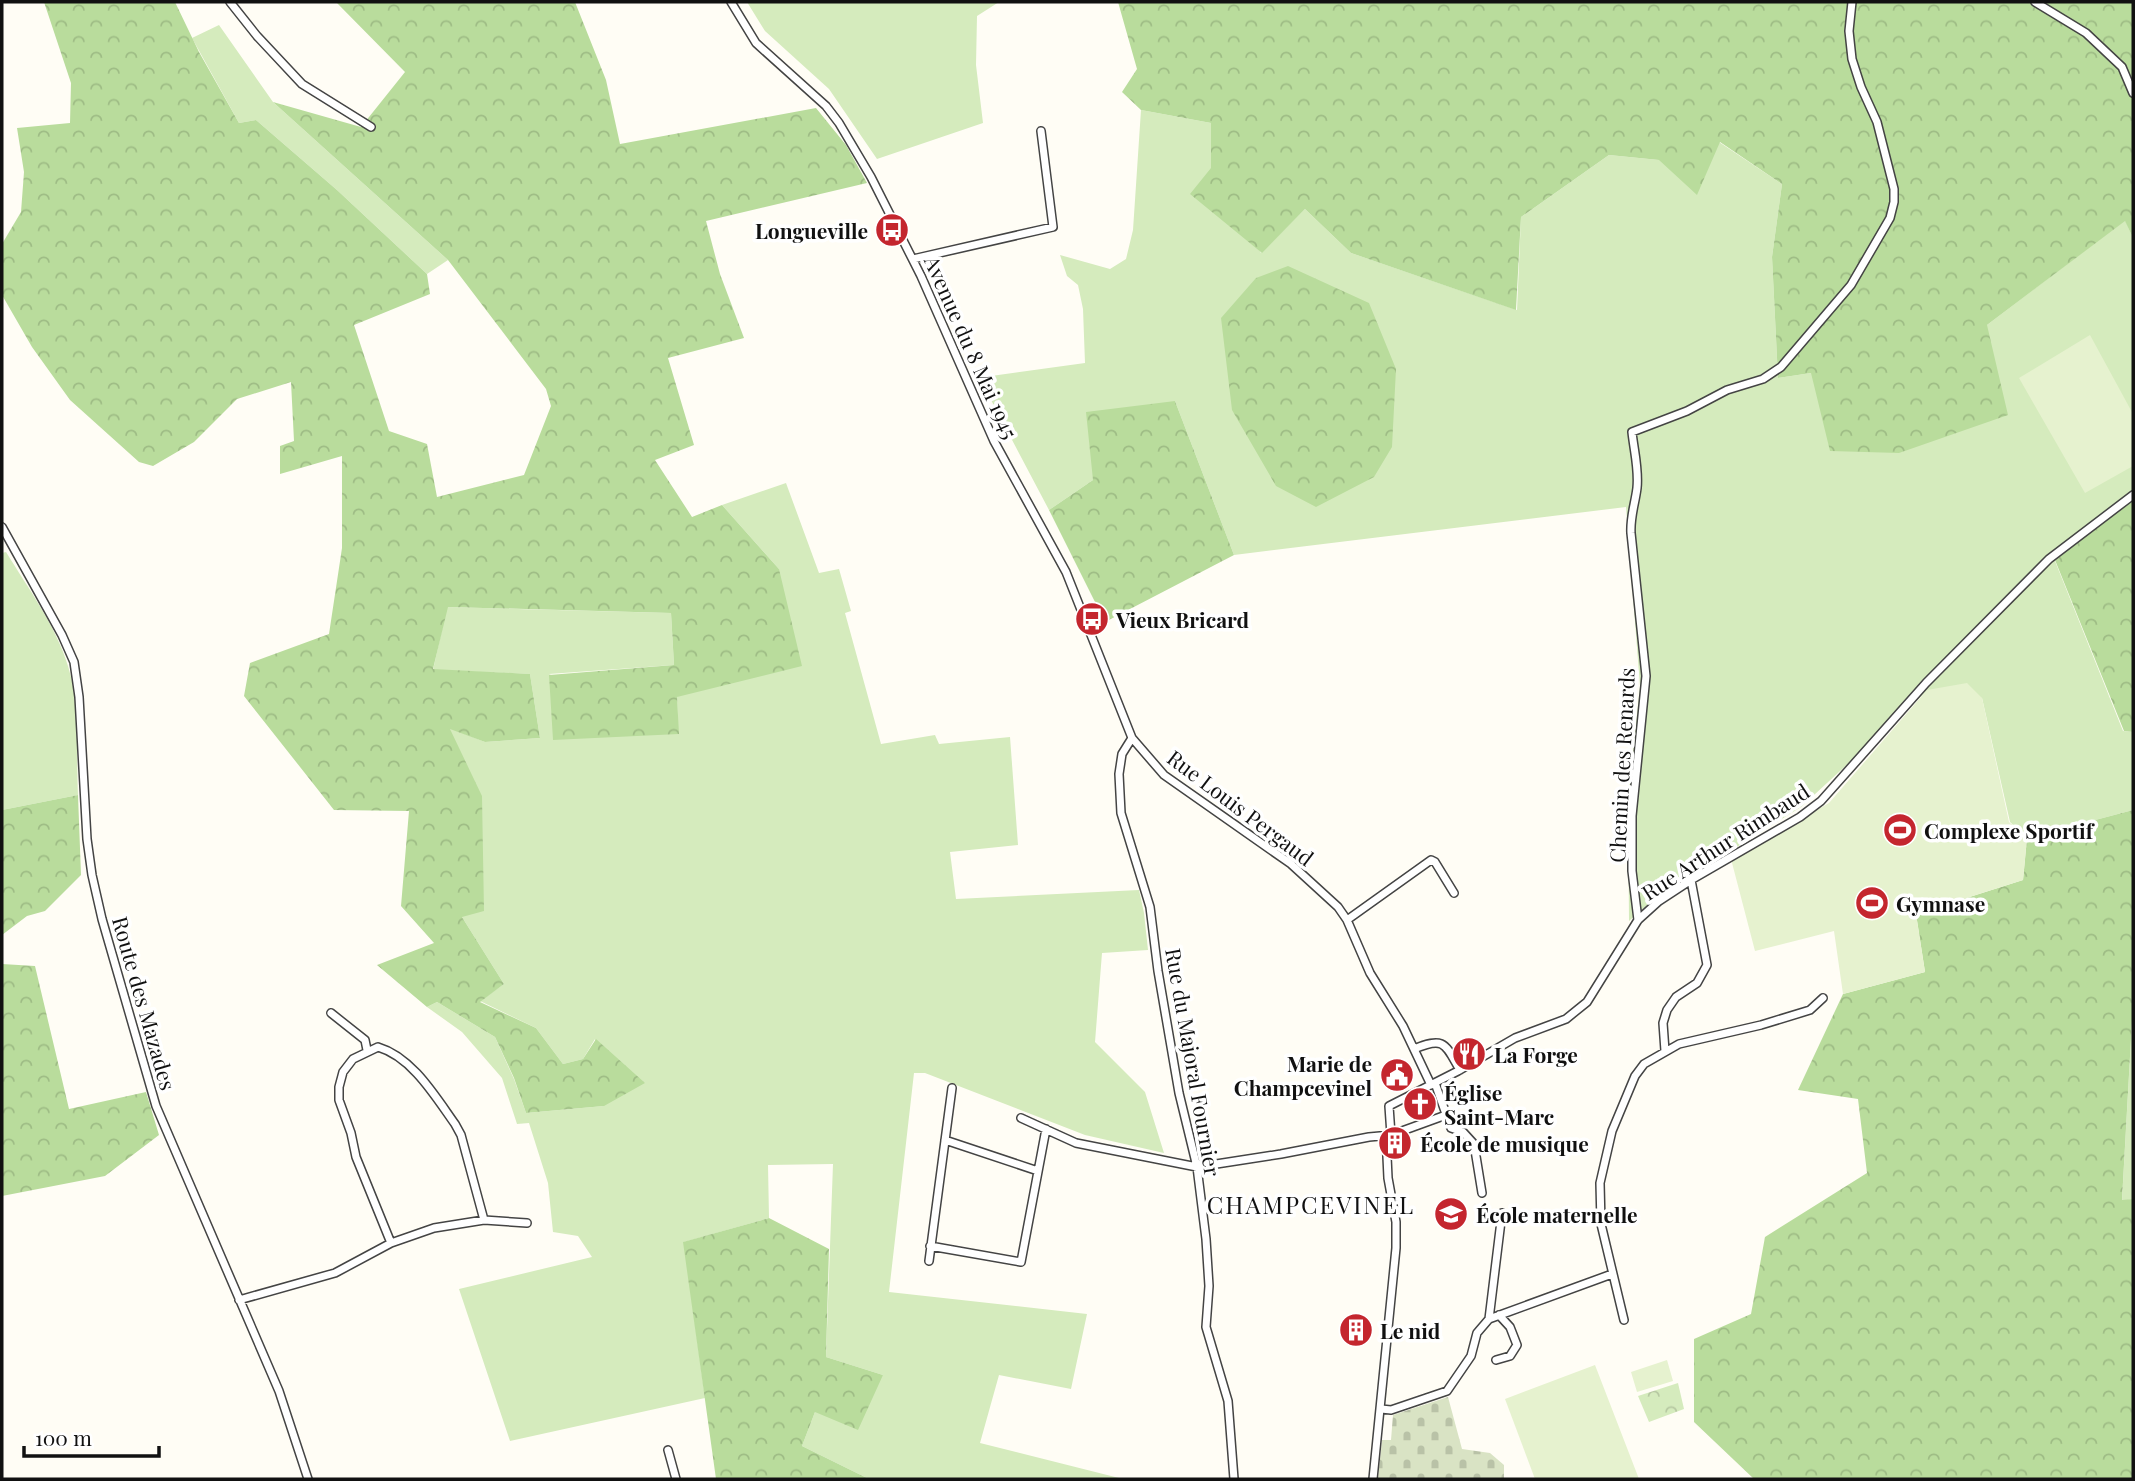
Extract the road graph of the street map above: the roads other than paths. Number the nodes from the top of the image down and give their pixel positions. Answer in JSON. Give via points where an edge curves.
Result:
{"nodes":[{"id":1,"x":230,"y":2,"type":"edge"},
{"id":2,"x":731,"y":2,"type":"edge"},
{"id":3,"x":1852,"y":2,"type":"edge"},
{"id":4,"x":2035,"y":2,"type":"edge"},
{"id":5,"x":2133,"y":93,"type":"edge"},
{"id":6,"x":371,"y":127,"type":"dead end"},
{"id":7,"x":1041,"y":131,"type":"dead end"},
{"id":8,"x":913,"y":259,"type":"junction"},
{"id":9,"x":2133,"y":495,"type":"edge"},
{"id":10,"x":2,"y":527,"type":"edge"},
{"id":11,"x":1132,"y":738,"type":"junction"},
{"id":12,"x":1691,"y":880,"type":"junction"},
{"id":13,"x":1454,"y":893,"type":"dead end"},
{"id":14,"x":1347,"y":920,"type":"junction"},
{"id":15,"x":1638,"y":920,"type":"junction"},
{"id":16,"x":1823,"y":998,"type":"dead end"},
{"id":17,"x":331,"y":1013,"type":"dead end"},
{"id":18,"x":1414,"y":1049,"type":"junction"},
{"id":19,"x":368,"y":1050,"type":"junction"},
{"id":20,"x":1665,"y":1051,"type":"junction"},
{"id":21,"x":1460,"y":1070,"type":"junction"},
{"id":22,"x":1433,"y":1084,"type":"junction"},
{"id":23,"x":952,"y":1088,"type":"dead end"},
{"id":24,"x":1446,"y":1115,"type":"junction"},
{"id":25,"x":1021,"y":1118,"type":"dead end"},
{"id":26,"x":1046,"y":1129,"type":"junction"},
{"id":27,"x":1388,"y":1135,"type":"junction"},
{"id":28,"x":944,"y":1140,"type":"junction"},
{"id":29,"x":1197,"y":1167,"type":"junction"},
{"id":30,"x":1038,"y":1171,"type":"junction"},
{"id":31,"x":1482,"y":1193,"type":"dead end"},
{"id":32,"x":1502,"y":1213,"type":"dead end"},
{"id":33,"x":484,"y":1220,"type":"junction"},
{"id":34,"x":527,"y":1223,"type":"dead end"},
{"id":35,"x":391,"y":1243,"type":"junction"},
{"id":36,"x":930,"y":1246,"type":"junction"},
{"id":37,"x":929,"y":1261,"type":"dead end"},
{"id":38,"x":1612,"y":1274,"type":"junction"},
{"id":39,"x":239,"y":1300,"type":"junction"},
{"id":40,"x":1499,"y":1315,"type":"junction"},
{"id":41,"x":1489,"y":1320,"type":"junction"},
{"id":42,"x":1624,"y":1320,"type":"dead end"},
{"id":43,"x":1496,"y":1360,"type":"dead end"},
{"id":44,"x":1381,"y":1409,"type":"junction"},
{"id":45,"x":668,"y":1450,"type":"dead end"},
{"id":46,"x":308,"y":1479,"type":"edge"},
{"id":47,"x":676,"y":1479,"type":"edge"},
{"id":48,"x":1234,"y":1479,"type":"edge"},
{"id":49,"x":1371,"y":1479,"type":"edge"}],
"edges":[{"from":1,"to":6,"type":"street","via":[[302,85]]},
{"from":2,"to":8,"type":"street","name":"Avenue du 8 Mai 1945","via":[[756,44],[839,123]]},
{"from":3,"to":15,"type":"street","name":"Chemin des Renards","via":[[1852,60],[1877,122],[1894,189],[1890,218],[1851,285],[1781,366],[1763,379],[1632,432],[1638,472],[1630,533],[1646,676],[1632,816]]},
{"from":4,"to":5,"type":"street","via":[[2086,33],[2122,67]]},
{"from":7,"to":8,"type":"street","via":[[1053,228]]},
{"from":8,"to":11,"type":"street","name":"Avenue du 8 Mai 1945","via":[[994,442],[1066,572]]},
{"from":9,"to":12,"type":"street","name":"Rue Arthur Rimbaud","via":[[2049,559],[1926,683],[1821,801]]},
{"from":10,"to":39,"type":"street","name":"Route des Mazades","via":[[74,662],[87,839],[102,919],[158,1114]]},
{"from":11,"to":14,"type":"street","name":"Rue Louis Pergaud","via":[[1176,785],[1292,864]]},
{"from":11,"to":29,"type":"street","name":"Rue du Majoral Fournier","via":[[1122,754],[1119,774],[1121,813],[1150,907],[1179,1093]]},
{"from":12,"to":15,"type":"street","name":"Rue Arthur Rimbaud"},
{"from":12,"to":20,"type":"street","via":[[1707,965],[1697,982],[1667,1010]]},
{"from":13,"to":14,"type":"street","via":[[1431,860]]},
{"from":14,"to":18,"type":"street","name":"Rue Louis Pergaud","via":[[1370,973]]},
{"from":15,"to":21,"type":"street","name":"Rue Arthur Rimbaud","via":[[1578,1011],[1515,1038]]},
{"from":16,"to":20,"type":"street","via":[[1810,1010]]},
{"from":17,"to":19,"type":"street","via":[[365,1040]]},
{"from":18,"to":21,"type":"street","via":[[1432,1041],[1443,1043]]},
{"from":18,"to":22,"type":"street","name":"Rue Louis Pergaud"},
{"from":19,"to":33,"type":"street","via":[[389,1051],[409,1066],[455,1124]]},
{"from":19,"to":35,"type":"street","via":[[343,1072],[339,1100],[356,1157]]},
{"from":20,"to":38,"type":"street","via":[[1635,1076],[1604,1161],[1601,1224]]},
{"from":21,"to":22,"type":"street","name":"Rue Arthur Rimbaud"},
{"from":22,"to":24,"type":"street","name":"Rue Louis Pergaud"},
{"from":22,"to":27,"type":"street","name":"Rue Arthur Rimbaud","via":[[1388,1106]]},
{"from":23,"to":28,"type":"street"},
{"from":24,"to":27,"type":"street"},
{"from":24,"to":31,"type":"street","via":[[1451,1128],[1463,1132],[1474,1144]]},
{"from":25,"to":26,"type":"street"},
{"from":26,"to":29,"type":"street","via":[[1076,1143]]},
{"from":26,"to":30,"type":"street"},
{"from":27,"to":29,"type":"street"},
{"from":27,"to":44,"type":"street","via":[[1396,1248]]},
{"from":28,"to":30,"type":"street"},
{"from":28,"to":36,"type":"street"},
{"from":29,"to":48,"type":"street","name":"Rue du Majoral Fournier","via":[[1209,1286],[1206,1326],[1228,1401]]},
{"from":30,"to":36,"type":"street","via":[[1021,1262]]},
{"from":32,"to":41,"type":"street"},
{"from":33,"to":34,"type":"street"},
{"from":33,"to":35,"type":"street","via":[[434,1228]]},
{"from":35,"to":39,"type":"street","via":[[335,1273]]},
{"from":36,"to":37,"type":"street"},
{"from":38,"to":40,"type":"street"},
{"from":38,"to":42,"type":"street"},
{"from":39,"to":46,"type":"street","name":"Route des Mazades","via":[[279,1391]]},
{"from":40,"to":41,"type":"street"},
{"from":40,"to":43,"type":"street","via":[[1517,1345],[1510,1356]]},
{"from":41,"to":44,"type":"street","via":[[1477,1333],[1472,1356],[1447,1391],[1391,1410]]},
{"from":44,"to":49,"type":"street"},
{"from":45,"to":47,"type":"street"}]}
